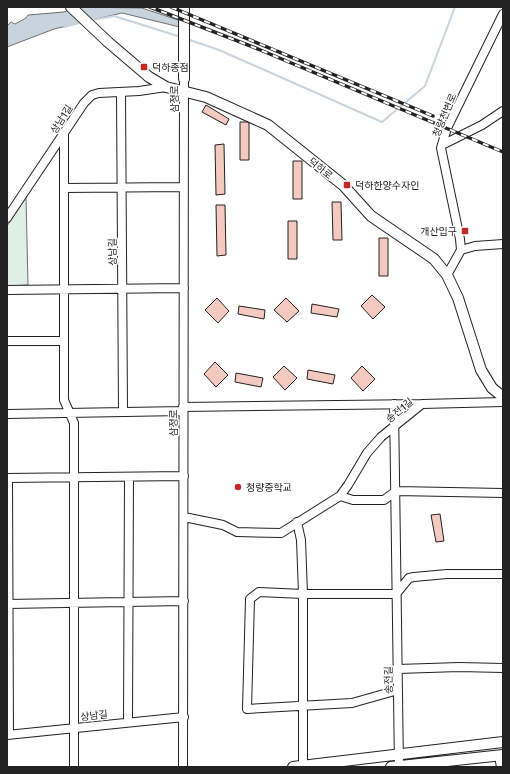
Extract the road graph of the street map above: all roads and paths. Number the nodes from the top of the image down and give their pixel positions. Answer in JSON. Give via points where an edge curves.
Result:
{"nodes":[{"id":1,"x":71,"y":7,"type":"edge"},
{"id":2,"x":184,"y":7,"type":"edge"},
{"id":3,"x":503,"y":14,"type":"edge"},
{"id":4,"x":184,"y":78,"type":"joint"},
{"id":5,"x":166,"y":87,"type":"junction"},
{"id":6,"x":184,"y":90,"type":"junction"},
{"id":7,"x":121,"y":92,"type":"junction"},
{"id":8,"x":503,"y":111,"type":"edge"},
{"id":9,"x":64,"y":132,"type":"junction"},
{"id":10,"x":442,"y":145,"type":"junction"},
{"id":11,"x":120,"y":187,"type":"junction"},
{"id":12,"x":184,"y":187,"type":"junction"},
{"id":13,"x":64,"y":188,"type":"junction"},
{"id":14,"x":7,"y":218,"type":"edge"},
{"id":15,"x":503,"y":244,"type":"edge"},
{"id":16,"x":460,"y":252,"type":"junction"},
{"id":17,"x":449,"y":271,"type":"junction"},
{"id":18,"x":65,"y":288,"type":"junction"},
{"id":19,"x":122,"y":288,"type":"junction"},
{"id":20,"x":184,"y":288,"type":"junction"},
{"id":21,"x":7,"y":290,"type":"edge"},
{"id":22,"x":7,"y":341,"type":"edge"},
{"id":23,"x":64,"y":341,"type":"junction"},
{"id":24,"x":503,"y":397,"type":"edge"},
{"id":25,"x":503,"y":402,"type":"edge"},
{"id":26,"x":394,"y":404,"type":"junction"},
{"id":27,"x":422,"y":404,"type":"junction"},
{"id":28,"x":183,"y":409,"type":"junction"},
{"id":29,"x":123,"y":412,"type":"junction"},
{"id":30,"x":69,"y":413,"type":"junction"},
{"id":31,"x":7,"y":414,"type":"edge"},
{"id":32,"x":395,"y":426,"type":"junction"},
{"id":33,"x":184,"y":476,"type":"junction"},
{"id":34,"x":128,"y":477,"type":"junction"},
{"id":35,"x":8,"y":478,"type":"edge"},
{"id":36,"x":74,"y":478,"type":"junction"},
{"id":37,"x":396,"y":491,"type":"junction"},
{"id":38,"x":503,"y":493,"type":"edge"},
{"id":39,"x":340,"y":496,"type":"junction"},
{"id":40,"x":184,"y":517,"type":"junction"},
{"id":41,"x":297,"y":522,"type":"junction"},
{"id":42,"x":503,"y":574,"type":"edge"},
{"id":43,"x":303,"y":594,"type":"junction"},
{"id":44,"x":396,"y":594,"type":"junction"},
{"id":45,"x":184,"y":601,"type":"junction"},
{"id":46,"x":128,"y":602,"type":"junction"},
{"id":47,"x":74,"y":603,"type":"junction"},
{"id":48,"x":8,"y":604,"type":"edge"},
{"id":49,"x":503,"y":668,"type":"edge"},
{"id":50,"x":398,"y":669,"type":"junction"},
{"id":51,"x":398,"y":690,"type":"junction"},
{"id":52,"x":303,"y":706,"type":"junction"},
{"id":53,"x":184,"y":717,"type":"junction"},
{"id":54,"x":128,"y":722,"type":"junction"},
{"id":55,"x":74,"y":728,"type":"junction"},
{"id":56,"x":8,"y":735,"type":"edge"},
{"id":57,"x":503,"y":742,"type":"edge"},
{"id":58,"x":399,"y":754,"type":"junction"},
{"id":59,"x":501,"y":755,"type":"edge"},
{"id":60,"x":436,"y":765,"type":"edge"},
{"id":61,"x":303,"y":766,"type":"edge"},
{"id":62,"x":74,"y":767,"type":"edge"},
{"id":63,"x":183,"y":767,"type":"edge"},
{"id":64,"x":293,"y":767,"type":"edge"},
{"id":65,"x":396,"y":767,"type":"edge"},
{"id":66,"x":501,"y":767,"type":"edge"}],
"edges":[{"from":1,"to":5,"type":"main road","name":"덕하로","via":[[139,70]]},
{"from":2,"to":4,"type":"main road"},
{"from":3,"to":10,"type":"street","name":"청량천변로","via":[[447,128]]},
{"from":4,"to":6,"type":"street","name":"삼정로"},
{"from":5,"to":6,"type":"main road","name":"덕하로"},
{"from":5,"to":7,"type":"street","name":"상남1길"},
{"from":6,"to":12,"type":"street","name":"삼정로"},
{"from":6,"to":17,"type":"main road","name":"덕하로","via":[[268,125],[343,185],[372,216],[426,252]]},
{"from":7,"to":9,"type":"street","name":"상남1길","via":[[92,95]]},
{"from":7,"to":11,"type":"street","name":"상남길"},
{"from":8,"to":10,"type":"street","via":[[482,125]]},
{"from":9,"to":13,"type":"street"},
{"from":9,"to":14,"type":"street","name":"상남1길"},
{"from":10,"to":16,"type":"street","name":"청량천변로","via":[[460,239]]},
{"from":11,"to":12,"type":"street"},
{"from":11,"to":13,"type":"street"},
{"from":11,"to":19,"type":"street","name":"상남길"},
{"from":12,"to":20,"type":"street","name":"삼정로"},
{"from":13,"to":18,"type":"street"},
{"from":15,"to":16,"type":"street","via":[[474,246]]},
{"from":16,"to":17,"type":"street"},
{"from":17,"to":24,"type":"main road","name":"덕하로","via":[[481,370],[492,388]]},
{"from":18,"to":19,"type":"street"},
{"from":18,"to":21,"type":"street"},
{"from":18,"to":23,"type":"street"},
{"from":19,"to":20,"type":"street"},
{"from":19,"to":29,"type":"street","name":"상남길"},
{"from":20,"to":28,"type":"street","name":"삼정로"},
{"from":22,"to":23,"type":"street"},
{"from":23,"to":30,"type":"street","via":[[64,400]]},
{"from":25,"to":27,"type":"street","name":"송전1길"},
{"from":26,"to":27,"type":"street"},
{"from":26,"to":28,"type":"street"},
{"from":26,"to":32,"type":"street","name":"송전길"},
{"from":27,"to":32,"type":"street","name":"송전1길"},
{"from":28,"to":29,"type":"street"},
{"from":28,"to":33,"type":"street","name":"삼정로"},
{"from":29,"to":30,"type":"street"},
{"from":30,"to":31,"type":"street"},
{"from":30,"to":36,"type":"street","via":[[74,424]]},
{"from":32,"to":37,"type":"street","name":"송전길"},
{"from":32,"to":39,"type":"street","name":"송전1길","via":[[367,453]]},
{"from":33,"to":34,"type":"street"},
{"from":33,"to":40,"type":"street","name":"삼정로"},
{"from":34,"to":36,"type":"street"},
{"from":34,"to":46,"type":"street"},
{"from":35,"to":36,"type":"street"},
{"from":35,"to":48,"type":"street"},
{"from":36,"to":47,"type":"street"},
{"from":37,"to":38,"type":"street"},
{"from":37,"to":39,"type":"street","via":[[384,500],[353,500]]},
{"from":37,"to":44,"type":"street","name":"송전길"},
{"from":39,"to":41,"type":"street","name":"송전1길"},
{"from":40,"to":41,"type":"street","name":"송전1길","via":[[223,525],[237,532],[277,534]]},
{"from":40,"to":45,"type":"street","name":"삼정로"},
{"from":41,"to":43,"type":"street","via":[[301,540]]},
{"from":42,"to":44,"type":"street","via":[[414,577],[409,578]]},
{"from":43,"to":44,"type":"street"},
{"from":43,"to":52,"type":"street"},
{"from":43,"to":52,"type":"street","via":[[260,592],[250,599],[246,709]]},
{"from":44,"to":50,"type":"street","name":"송전길"},
{"from":45,"to":46,"type":"street"},
{"from":45,"to":53,"type":"street","name":"삼정로"},
{"from":46,"to":47,"type":"street"},
{"from":46,"to":54,"type":"street"},
{"from":47,"to":48,"type":"street"},
{"from":47,"to":55,"type":"street"},
{"from":48,"to":56,"type":"street"},
{"from":49,"to":50,"type":"street"},
{"from":50,"to":51,"type":"street","name":"송전길"},
{"from":51,"to":52,"type":"street","via":[[352,703]]},
{"from":51,"to":58,"type":"street","name":"송전길"},
{"from":52,"to":61,"type":"street"},
{"from":53,"to":54,"type":"street","name":"상남길"},
{"from":53,"to":63,"type":"street","name":"삼정로"},
{"from":54,"to":55,"type":"street","name":"상남길"},
{"from":55,"to":56,"type":"street","name":"상남길"},
{"from":55,"to":62,"type":"street"},
{"from":57,"to":58,"type":"main road"},
{"from":58,"to":61,"type":"main road"},
{"from":58,"to":65,"type":"street","name":"송전길"},
{"from":59,"to":60,"type":"main road"},
{"from":59,"to":66,"type":"street"},
{"from":60,"to":65,"type":"main road"},
{"from":61,"to":64,"type":"main road"}]}
